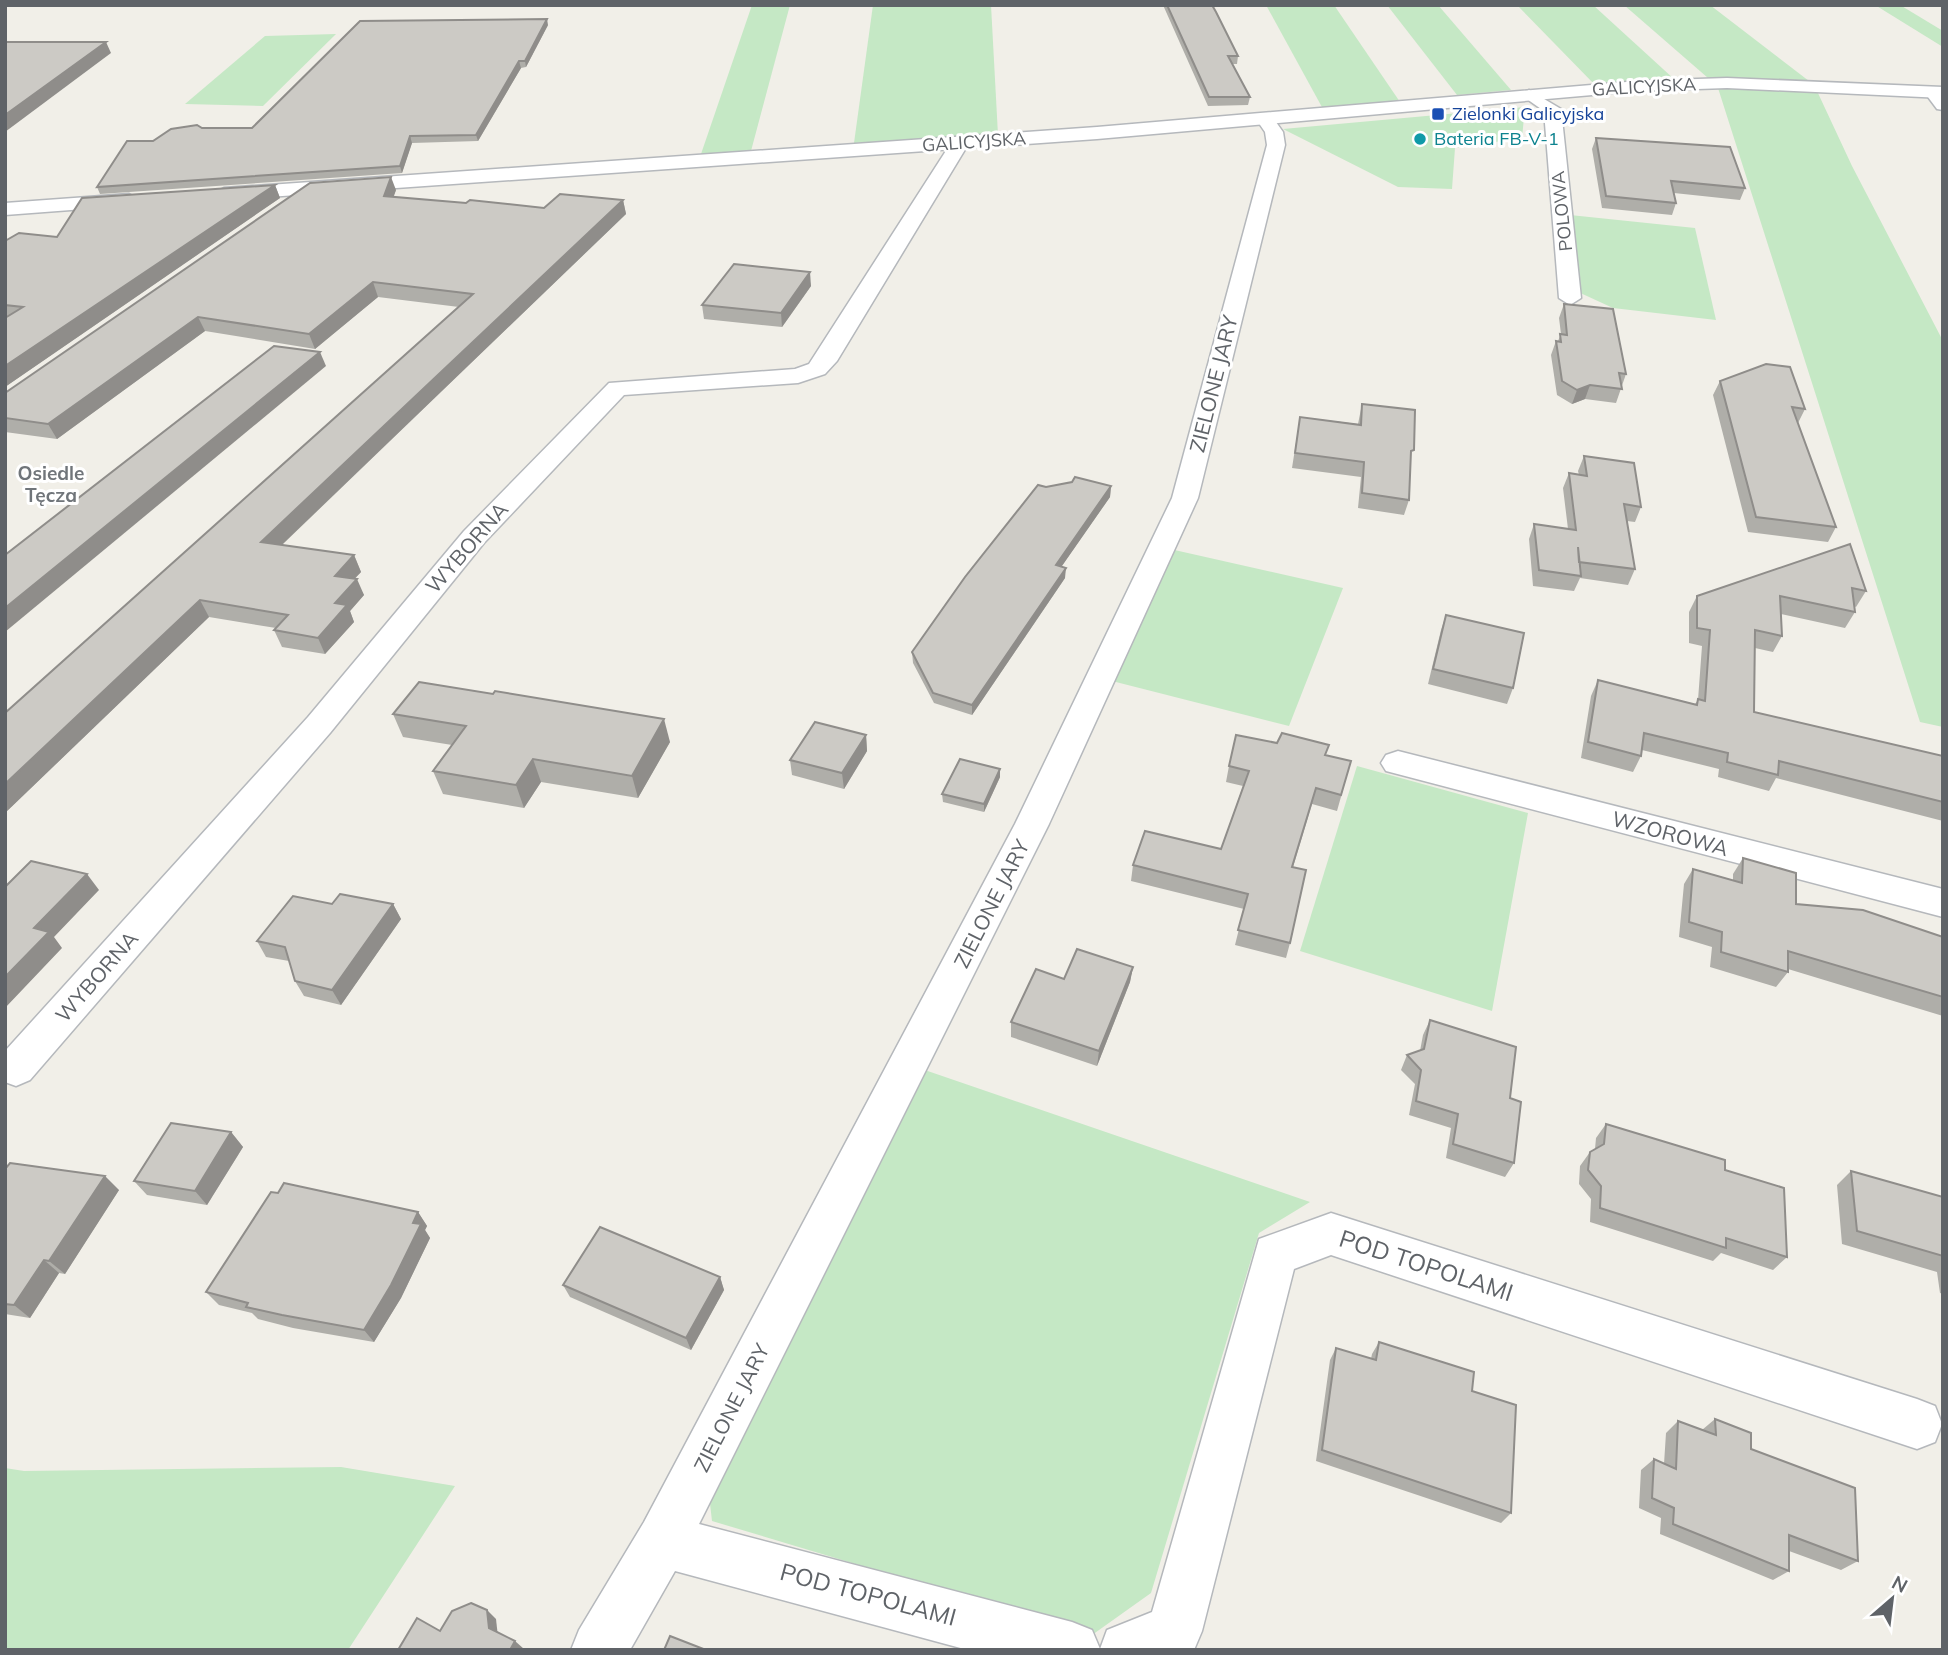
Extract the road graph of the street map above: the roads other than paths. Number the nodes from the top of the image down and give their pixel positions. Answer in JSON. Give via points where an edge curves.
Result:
{"nodes":[{"id":1,"x":1529,"y":95,"type":"junction"},
{"id":2,"x":1939,"y":97,"type":"edge"},
{"id":3,"x":1265,"y":119,"type":"junction"},
{"id":4,"x":960,"y":143,"type":"junction"},
{"id":5,"x":309,"y":188,"type":"junction"},
{"id":6,"x":198,"y":195,"type":"edge"},
{"id":7,"x":145,"y":199,"type":"edge"},
{"id":8,"x":5,"y":209,"type":"edge"},
{"id":9,"x":278,"y":209,"type":"edge"},
{"id":10,"x":1570,"y":298,"type":"dead end"},
{"id":11,"x":1398,"y":763,"type":"dead end"},
{"id":12,"x":1943,"y":903,"type":"edge"},
{"id":13,"x":16,"y":1068,"type":"dead end"},
{"id":14,"x":1917,"y":1424,"type":"dead end"},
{"id":15,"x":663,"y":1541,"type":"junction"},
{"id":16,"x":599,"y":1650,"type":"edge"},
{"id":17,"x":1072,"y":1650,"type":"edge"},
{"id":18,"x":1127,"y":1650,"type":"edge"}],
"edges":[{"from":1,"to":2,"type":"street","name":"GALICYJSKA","via":[[1727,83]]},
{"from":1,"to":3,"type":"street","name":"GALICYJSKA"},
{"from":1,"to":10,"type":"street","name":"POLOWA","via":[[1552,109]]},
{"from":3,"to":4,"type":"street","name":"GALICYJSKA"},
{"from":3,"to":15,"type":"street","name":"ZIELONE JARY","via":[[1276,145],[1185,498],[1032,824]]},
{"from":4,"to":5,"type":"street","name":"GALICYJSKA"},
{"from":4,"to":13,"type":"street","name":"WYBORNA","via":[[817,369],[782,378],[617,388],[474,537],[319,725]]},
{"from":5,"to":6,"type":"street","name":"GALICYJSKA"},
{"from":5,"to":9,"type":"street"},
{"from":7,"to":8,"type":"street"},
{"from":11,"to":12,"type":"street","name":"WZOROWA"},
{"from":14,"to":18,"type":"street","name":"POD TOPOLAMI","via":[[1331,1234],[1275,1254],[1174,1631]]},
{"from":15,"to":16,"type":"street","name":"ZIELONE JARY"},
{"from":15,"to":17,"type":"street","name":"POD TOPOLAMI"}]}
